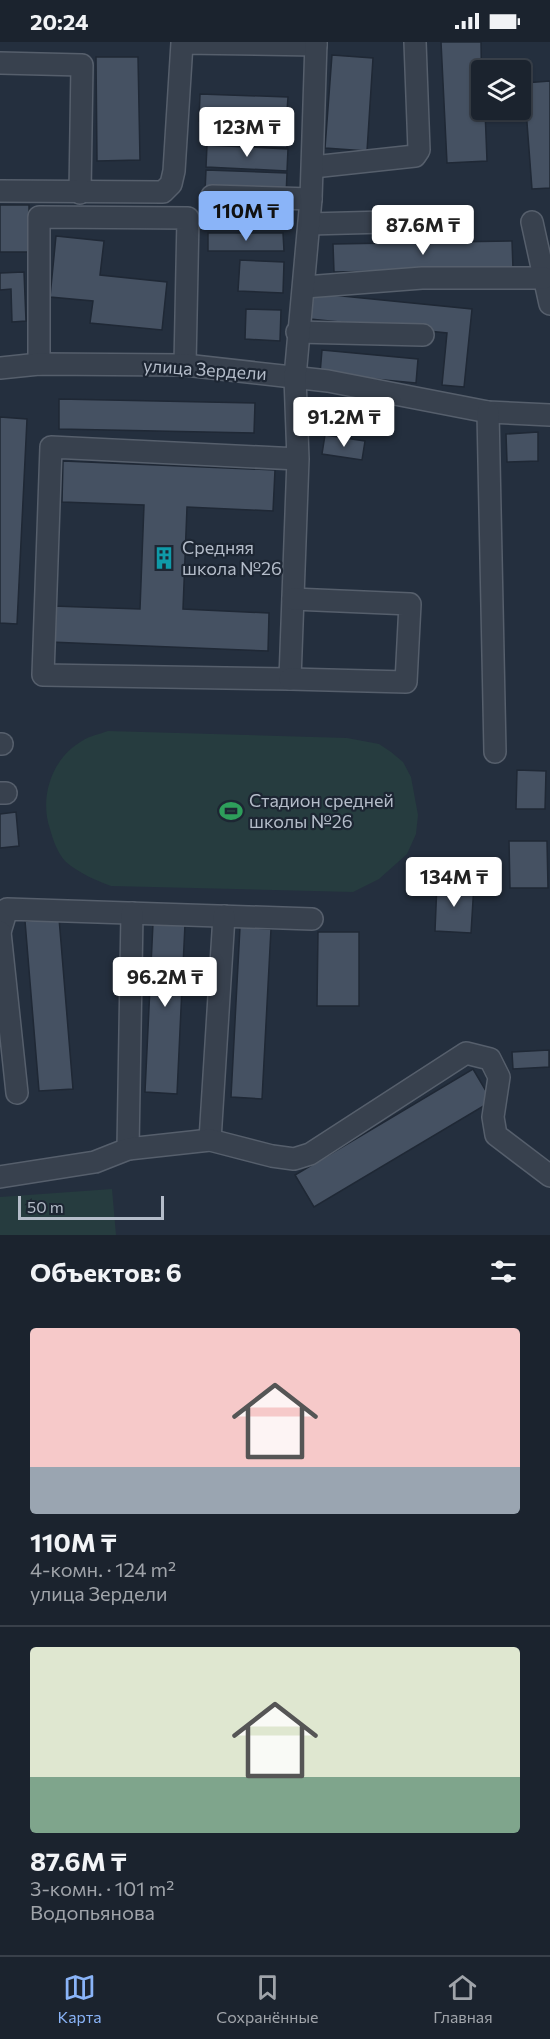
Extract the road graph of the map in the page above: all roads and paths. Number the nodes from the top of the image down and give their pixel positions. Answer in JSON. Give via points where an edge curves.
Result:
{"nodes":[{"id":1,"x":415,"y":42,"type":"edge"},
{"id":2,"x":316,"y":44,"type":"edge"},
{"id":3,"x":0,"y":63,"type":"edge"},
{"id":4,"x":313,"y":167,"type":"junction"},
{"id":5,"x":0,"y":191,"type":"edge"},
{"id":6,"x":80,"y":193,"type":"junction"},
{"id":7,"x":212,"y":196,"type":"dead end"},
{"id":8,"x":311,"y":200,"type":"junction"},
{"id":9,"x":424,"y":221,"type":"dead end"},
{"id":10,"x":532,"y":222,"type":"dead end"},
{"id":11,"x":309,"y":224,"type":"junction"},
{"id":12,"x":544,"y":278,"type":"junction"},
{"id":13,"x":305,"y":286,"type":"junction"},
{"id":14,"x":550,"y":304,"type":"edge"},
{"id":15,"x":297,"y":332,"type":"junction"},
{"id":16,"x":423,"y":335,"type":"dead end"},
{"id":17,"x":39,"y":364,"type":"junction"},
{"id":18,"x":186,"y":365,"type":"junction"},
{"id":19,"x":0,"y":368,"type":"edge"},
{"id":20,"x":295,"y":377,"type":"junction"},
{"id":21,"x":488,"y":412,"type":"junction"},
{"id":22,"x":550,"y":415,"type":"edge"},
{"id":23,"x":298,"y":459,"type":"junction"},
{"id":24,"x":293,"y":599,"type":"junction"},
{"id":25,"x":290,"y":679,"type":"junction"},
{"id":26,"x":495,"y":752,"type":"dead end"},
{"id":27,"x":132,"y":913,"type":"junction"},
{"id":28,"x":224,"y":916,"type":"junction"},
{"id":29,"x":312,"y":919,"type":"dead end"},
{"id":30,"x":0,"y":932,"type":"edge"},
{"id":31,"x":17,"y":1093,"type":"dead end"},
{"id":32,"x":210,"y":1140,"type":"junction"},
{"id":33,"x":128,"y":1149,"type":"junction"},
{"id":34,"x":550,"y":1176,"type":"edge"},
{"id":35,"x":0,"y":1177,"type":"edge"}],
"edges":[{"from":1,"to":4,"type":"street","via":[[419,150],[415,156]]},
{"from":2,"to":4,"type":"street"},
{"from":2,"to":6,"type":"street","via":[[182,43],[171,184],[163,192]]},
{"from":3,"to":6,"type":"street","via":[[82,65]]},
{"from":4,"to":8,"type":"street"},
{"from":5,"to":6,"type":"street"},
{"from":7,"to":8,"type":"street"},
{"from":8,"to":11,"type":"street"},
{"from":9,"to":11,"type":"street"},
{"from":10,"to":12,"type":"street"},
{"from":11,"to":13,"type":"street"},
{"from":12,"to":13,"type":"street","via":[[422,278]]},
{"from":12,"to":14,"type":"street"},
{"from":13,"to":15,"type":"street"},
{"from":15,"to":16,"type":"street"},
{"from":15,"to":20,"type":"street"},
{"from":17,"to":18,"type":"street","name":"улица Зердели"},
{"from":17,"to":18,"type":"street","via":[[39,217],[188,218]]},
{"from":17,"to":19,"type":"street","name":"улица Зердели"},
{"from":18,"to":20,"type":"street","name":"улица Зердели"},
{"from":20,"to":21,"type":"street","name":"улица Зердели"},
{"from":20,"to":23,"type":"street"},
{"from":21,"to":22,"type":"street","name":"улица Зердели"},
{"from":21,"to":26,"type":"street"},
{"from":23,"to":24,"type":"street"},
{"from":23,"to":25,"type":"street","via":[[51,447],[43,675]]},
{"from":24,"to":25,"type":"street"},
{"from":24,"to":25,"type":"street","via":[[410,604],[406,682]]},
{"from":27,"to":28,"type":"street"},
{"from":27,"to":30,"type":"street","via":[[7,909]]},
{"from":27,"to":33,"type":"street"},
{"from":28,"to":29,"type":"street"},
{"from":28,"to":32,"type":"street"},
{"from":30,"to":31,"type":"street"},
{"from":32,"to":33,"type":"street"},
{"from":32,"to":34,"type":"street","via":[[272,1156],[294,1159],[310,1154],[466,1053],[490,1059],[499,1077],[493,1117],[496,1136]]},
{"from":33,"to":35,"type":"street","via":[[95,1162]]}]}
